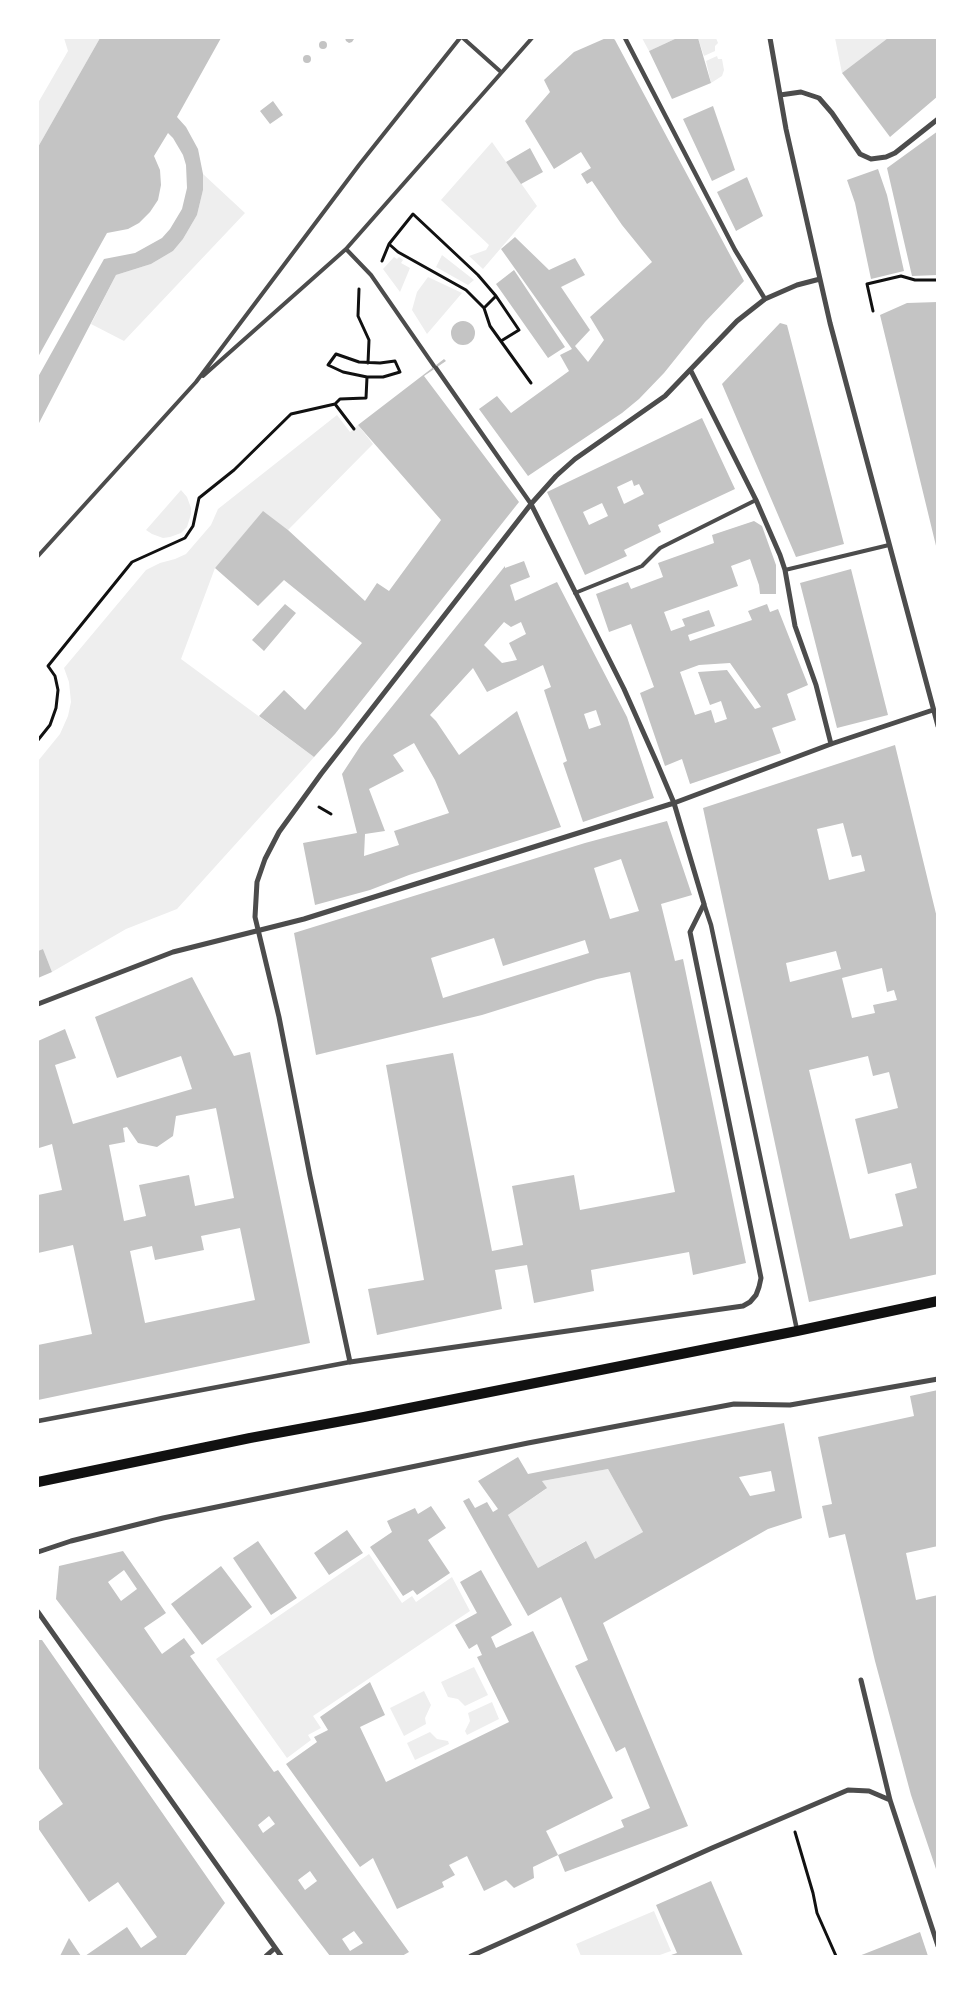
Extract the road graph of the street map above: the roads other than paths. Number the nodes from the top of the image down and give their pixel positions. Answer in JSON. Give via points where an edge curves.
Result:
{"nodes":[{"id":1,"x":462,"y":38,"type":"edge"},
{"id":2,"x":532,"y":38,"type":"edge"},
{"id":3,"x":625,"y":38,"type":"edge"},
{"id":4,"x":770,"y":38,"type":"edge"},
{"id":5,"x":501,"y":72,"type":"junction"},
{"id":6,"x":780,"y":95,"type":"junction"},
{"id":7,"x":938,"y":119,"type":"edge"},
{"id":8,"x":346,"y":249,"type":"junction"},
{"id":9,"x":820,"y":280,"type":"junction"},
{"id":10,"x":765,"y":299,"type":"junction"},
{"id":11,"x":435,"y":367,"type":"joint"},
{"id":12,"x":691,"y":371,"type":"junction"},
{"id":13,"x":196,"y":382,"type":"junction"},
{"id":14,"x":756,"y":500,"type":"junction"},
{"id":15,"x":531,"y":504,"type":"junction"},
{"id":16,"x":889,"y":545,"type":"junction"},
{"id":17,"x":38,"y":556,"type":"edge"},
{"id":18,"x":785,"y":570,"type":"junction"},
{"id":19,"x":575,"y":593,"type":"junction"},
{"id":20,"x":933,"y":710,"type":"junction"},
{"id":21,"x":938,"y":726,"type":"edge"},
{"id":22,"x":831,"y":744,"type":"junction"},
{"id":23,"x":674,"y":803,"type":"junction"},
{"id":24,"x":704,"y":904,"type":"junction"},
{"id":25,"x":258,"y":931,"type":"junction"},
{"id":26,"x":38,"y":1004,"type":"edge"},
{"id":27,"x":938,"y":1301,"type":"edge"},
{"id":28,"x":798,"y":1331,"type":"junction"},
{"id":29,"x":350,"y":1362,"type":"junction"},
{"id":30,"x":938,"y":1379,"type":"edge"},
{"id":31,"x":38,"y":1421,"type":"edge"},
{"id":32,"x":38,"y":1482,"type":"edge"},
{"id":33,"x":38,"y":1552,"type":"edge"},
{"id":34,"x":38,"y":1612,"type":"edge"},
{"id":35,"x":861,"y":1680,"type":"dead end"},
{"id":36,"x":890,"y":1800,"type":"junction"},
{"id":37,"x":938,"y":1946,"type":"edge"},
{"id":38,"x":275,"y":1948,"type":"junction"},
{"id":39,"x":266,"y":1956,"type":"edge"},
{"id":40,"x":281,"y":1956,"type":"edge"},
{"id":41,"x":471,"y":1956,"type":"edge"}],
"edges":[{"from":1,"to":5,"type":"lane"},
{"from":1,"to":13,"type":"lane","via":[[359,165]]},
{"from":2,"to":5,"type":"lane"},
{"from":3,"to":10,"type":"street","via":[[735,250]]},
{"from":4,"to":6,"type":"street"},
{"from":5,"to":8,"type":"lane"},
{"from":6,"to":7,"type":"street","via":[[801,92],[819,98],[866,158],[878,159],[895,153]]},
{"from":6,"to":9,"type":"street"},
{"from":8,"to":11,"type":"lane","via":[[371,276]]},
{"from":8,"to":13,"type":"lane"},
{"from":9,"to":10,"type":"street","via":[[797,285]]},
{"from":9,"to":16,"type":"street"},
{"from":10,"to":12,"type":"street","via":[[737,322]]},
{"from":11,"to":15,"type":"street"},
{"from":12,"to":14,"type":"street"},
{"from":12,"to":15,"type":"street","via":[[650,407],[566,466]]},
{"from":13,"to":17,"type":"lane"},
{"from":14,"to":18,"type":"street"},
{"from":14,"to":19,"type":"lane","via":[[660,548],[642,566]]},
{"from":15,"to":19,"type":"street"},
{"from":15,"to":25,"type":"street","via":[[279,832],[257,882],[254,912]]},
{"from":16,"to":18,"type":"lane"},
{"from":16,"to":20,"type":"street"},
{"from":18,"to":22,"type":"street","via":[[795,626],[816,685]]},
{"from":19,"to":23,"type":"street","via":[[624,689]]},
{"from":20,"to":21,"type":"street"},
{"from":20,"to":22,"type":"street"},
{"from":22,"to":23,"type":"street"},
{"from":23,"to":24,"type":"street"},
{"from":23,"to":25,"type":"street"},
{"from":24,"to":28,"type":"street"},
{"from":24,"to":29,"type":"street","via":[[690,932],[761,1278],[756,1295],[743,1306]]},
{"from":25,"to":26,"type":"street","via":[[173,952]]},
{"from":25,"to":29,"type":"street","via":[[279,1017]]},
{"from":27,"to":28,"type":"main road"},
{"from":28,"to":32,"type":"main road"},
{"from":29,"to":31,"type":"street"},
{"from":30,"to":33,"type":"street","via":[[790,1405],[734,1404],[538,1441],[163,1518]]},
{"from":34,"to":38,"type":"street"},
{"from":35,"to":36,"type":"street"},
{"from":36,"to":37,"type":"street"},
{"from":36,"to":41,"type":"street","via":[[869,1791],[848,1790]]},
{"from":38,"to":39,"type":"street"},
{"from":38,"to":40,"type":"street"}]}
